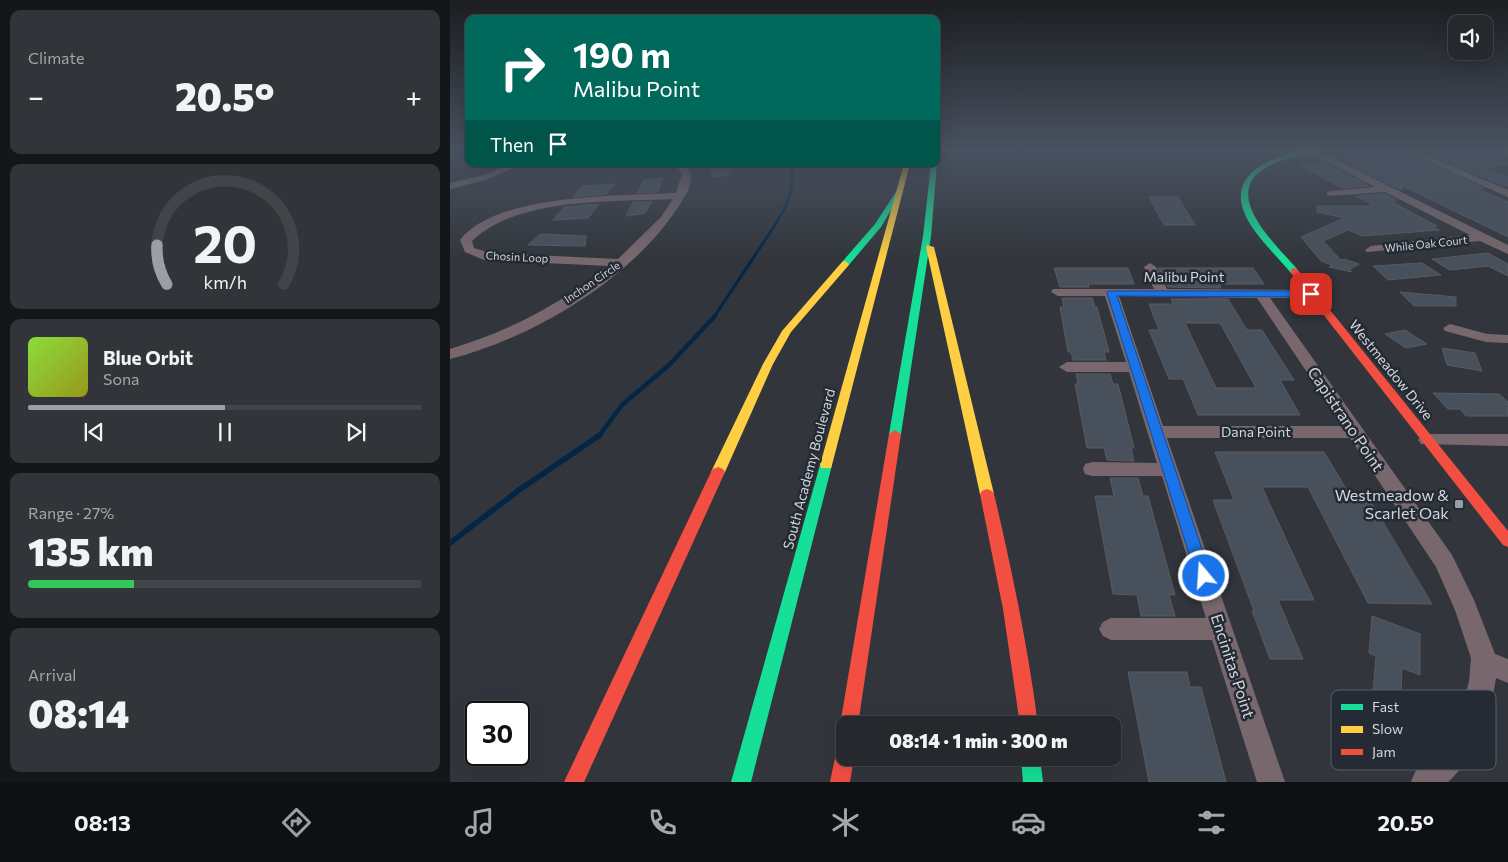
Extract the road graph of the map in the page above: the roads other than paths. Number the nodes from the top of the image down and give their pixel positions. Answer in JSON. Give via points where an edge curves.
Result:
{"nodes":[{"id":1,"x":684,"y":185,"type":"edge"},
{"id":2,"x":901,"y":185,"type":"edge"},
{"id":3,"x":932,"y":185,"type":"edge"},
{"id":4,"x":1244,"y":185,"type":"edge"},
{"id":5,"x":1380,"y":185,"type":"edge"},
{"id":6,"x":1488,"y":185,"type":"edge"},
{"id":7,"x":1387,"y":189,"type":"junction"},
{"id":8,"x":900,"y":190,"type":"junction"},
{"id":9,"x":1331,"y":194,"type":"dead end"},
{"id":10,"x":1508,"y":194,"type":"edge"},
{"id":11,"x":680,"y":196,"type":"junction"},
{"id":12,"x":927,"y":236,"type":"junction"},
{"id":13,"x":1482,"y":237,"type":"junction"},
{"id":14,"x":1371,"y":250,"type":"dead end"},
{"id":15,"x":1508,"y":250,"type":"edge"},
{"id":16,"x":621,"y":263,"type":"junction"},
{"id":17,"x":1150,"y":267,"type":"dead end"},
{"id":18,"x":1058,"y":292,"type":"dead end"},
{"id":19,"x":1112,"y":293,"type":"junction"},
{"id":20,"x":1162,"y":293,"type":"junction"},
{"id":21,"x":1262,"y":294,"type":"junction"},
{"id":22,"x":1311,"y":294,"type":"junction"},
{"id":23,"x":1450,"y":328,"type":"dead end"},
{"id":24,"x":1508,"y":339,"type":"edge"},
{"id":25,"x":450,"y":354,"type":"edge"},
{"id":26,"x":1067,"y":366,"type":"dead end"},
{"id":27,"x":1136,"y":366,"type":"junction"},
{"id":28,"x":1157,"y":432,"type":"junction"},
{"id":29,"x":1354,"y":432,"type":"junction"},
{"id":30,"x":1427,"y":440,"type":"junction"},
{"id":31,"x":1508,"y":440,"type":"edge"},
{"id":32,"x":1092,"y":469,"type":"dead end"},
{"id":33,"x":1169,"y":470,"type":"junction"},
{"id":34,"x":1508,"y":541,"type":"edge"},
{"id":35,"x":1111,"y":629,"type":"dead end"},
{"id":36,"x":1221,"y":629,"type":"junction"},
{"id":37,"x":1484,"y":662,"type":"junction"},
{"id":38,"x":1508,"y":671,"type":"edge"},
{"id":39,"x":1480,"y":690,"type":"edge"},
{"id":40,"x":850,"y":716,"type":"edge"},
{"id":41,"x":1028,"y":716,"type":"edge"},
{"id":42,"x":843,"y":766,"type":"edge"},
{"id":43,"x":1031,"y":766,"type":"edge"},
{"id":44,"x":1439,"y":770,"type":"edge"},
{"id":45,"x":574,"y":782,"type":"edge"},
{"id":46,"x":741,"y":782,"type":"edge"},
{"id":47,"x":840,"y":782,"type":"edge"},
{"id":48,"x":1032,"y":782,"type":"edge"},
{"id":49,"x":1271,"y":782,"type":"edge"},
{"id":50,"x":1425,"y":782,"type":"edge"}],
"edges":[{"from":1,"to":11,"type":"street","name":"Inchon Circle"},
{"from":2,"to":8,"type":"main road","name":"South Academy Boulevard"},
{"from":3,"to":12,"type":"main road"},
{"from":4,"to":22,"type":"main road","name":"Westmeadow Drive","via":[[1243,202],[1250,218]]},
{"from":5,"to":7,"type":"street"},
{"from":6,"to":10,"type":"street"},
{"from":7,"to":9,"type":"street"},
{"from":7,"to":13,"type":"street"},
{"from":8,"to":45,"type":"main road","via":[[878,225],[787,331],[768,364]]},
{"from":8,"to":46,"type":"main road","name":"South Academy Boulevard"},
{"from":11,"to":16,"type":"street","name":"Inchon Circle","via":[[671,212]]},
{"from":11,"to":16,"type":"street","name":"Chosin Loop","via":[[531,208],[490,221],[466,240],[469,250],[488,257]]},
{"from":12,"to":40,"type":"main road"},
{"from":12,"to":41,"type":"main road","via":[[1011,599]]},
{"from":13,"to":14,"type":"street","name":"While Oak Court"},
{"from":13,"to":15,"type":"street"},
{"from":16,"to":25,"type":"street","name":"Inchon Circle","via":[[519,329],[496,340]]},
{"from":17,"to":20,"type":"street"},
{"from":18,"to":19,"type":"street","name":"Malibu Point"},
{"from":19,"to":20,"type":"street","name":"Malibu Point"},
{"from":19,"to":27,"type":"street","name":"Encinitas Point"},
{"from":20,"to":21,"type":"street","name":"Malibu Point"},
{"from":21,"to":22,"type":"street","name":"Malibu Point"},
{"from":21,"to":29,"type":"street","name":"Capistrano Point"},
{"from":22,"to":30,"type":"main road","name":"Westmeadow Drive"},
{"from":23,"to":24,"type":"street","via":[[1486,338]]},
{"from":26,"to":27,"type":"street"},
{"from":27,"to":28,"type":"street","name":"Encinitas Point"},
{"from":28,"to":29,"type":"street","name":"Dana Point"},
{"from":28,"to":33,"type":"street","name":"Encinitas Point"},
{"from":29,"to":37,"type":"street","name":"Capistrano Point","via":[[1444,561],[1461,592]]},
{"from":30,"to":31,"type":"street"},
{"from":30,"to":34,"type":"main road","name":"Westmeadow Drive"},
{"from":32,"to":33,"type":"street"},
{"from":33,"to":36,"type":"street","name":"Encinitas Point"},
{"from":35,"to":36,"type":"street"},
{"from":36,"to":49,"type":"street","name":"Encinitas Point"},
{"from":37,"to":38,"type":"street"},
{"from":37,"to":39,"type":"street","name":"Capistrano Point"},
{"from":42,"to":47,"type":"main road"},
{"from":43,"to":48,"type":"main road"},
{"from":44,"to":50,"type":"street","name":"Capistrano Point"}]}
